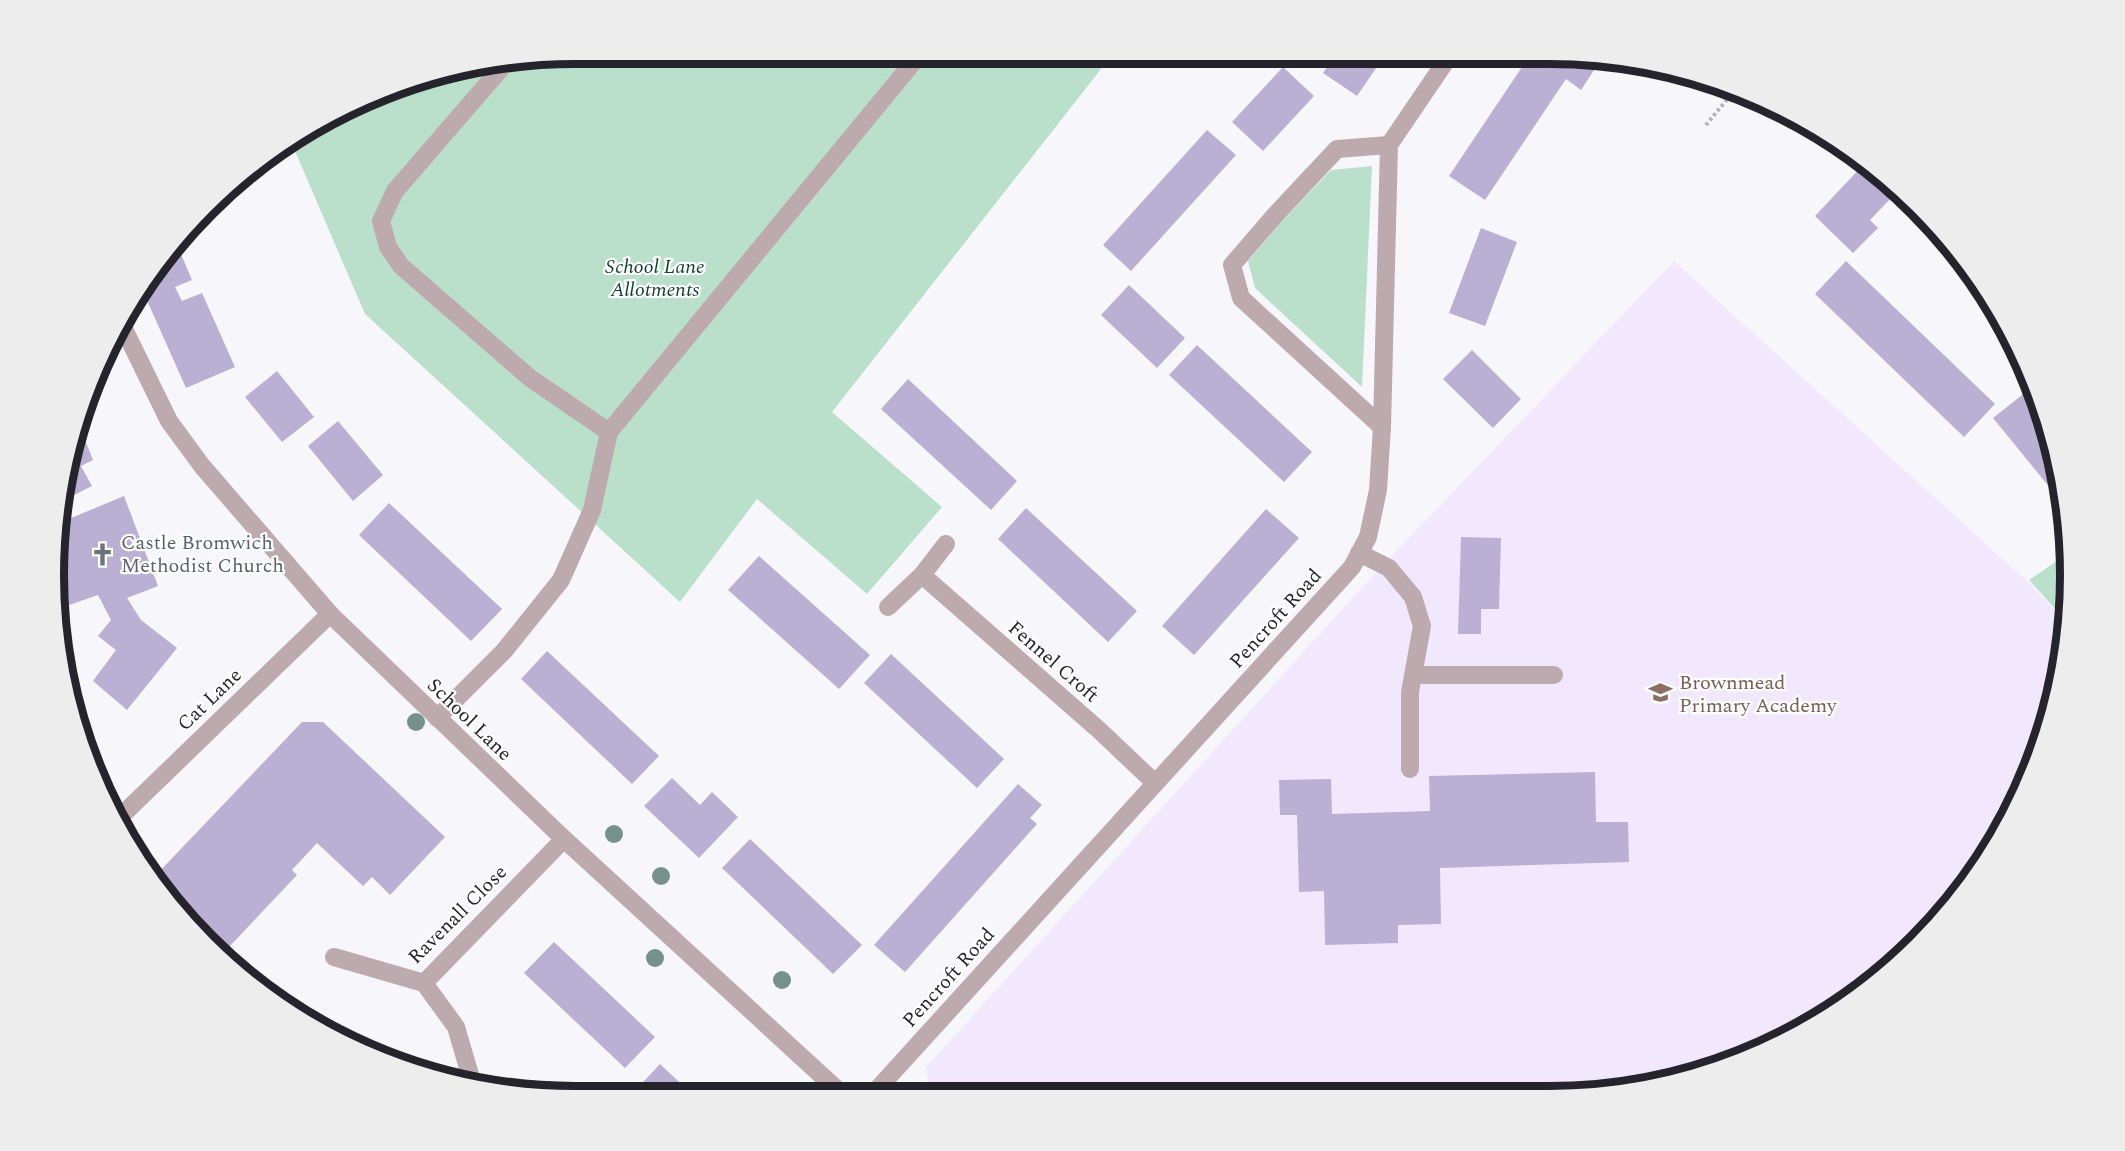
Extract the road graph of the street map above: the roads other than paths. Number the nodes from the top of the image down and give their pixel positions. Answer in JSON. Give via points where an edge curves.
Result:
{"nodes":[{"id":1,"x":912,"y":64,"type":"edge"},
{"id":2,"x":1444,"y":64,"type":"edge"},
{"id":3,"x":499,"y":71,"type":"edge"},
{"id":4,"x":1389,"y":145,"type":"junction"},
{"id":5,"x":126,"y":333,"type":"edge"},
{"id":6,"x":1382,"y":427,"type":"junction"},
{"id":7,"x":609,"y":432,"type":"junction"},
{"id":8,"x":946,"y":544,"type":"dead end"},
{"id":9,"x":1359,"y":553,"type":"junction"},
{"id":10,"x":922,"y":575,"type":"junction"},
{"id":11,"x":888,"y":607,"type":"dead end"},
{"id":12,"x":330,"y":614,"type":"junction"},
{"id":13,"x":1414,"y":675,"type":"junction"},
{"id":14,"x":1554,"y":675,"type":"dead end"},
{"id":15,"x":437,"y":718,"type":"junction"},
{"id":16,"x":1410,"y":769,"type":"dead end"},
{"id":17,"x":1155,"y":783,"type":"junction"},
{"id":18,"x":123,"y":814,"type":"edge"},
{"id":19,"x":564,"y":839,"type":"junction"},
{"id":20,"x":334,"y":957,"type":"dead end"},
{"id":21,"x":424,"y":983,"type":"junction"},
{"id":22,"x":470,"y":1076,"type":"edge"},
{"id":23,"x":833,"y":1086,"type":"edge"},
{"id":24,"x":880,"y":1086,"type":"edge"}],
"edges":[{"from":1,"to":7,"type":"street"},
{"from":2,"to":4,"type":"street"},
{"from":3,"to":7,"type":"street","via":[[394,191],[381,221],[388,247],[400,266],[530,378]]},
{"from":4,"to":6,"type":"street","name":"Pencroft Road"},
{"from":4,"to":6,"type":"street","via":[[1337,149],[1232,265],[1241,298]]},
{"from":5,"to":12,"type":"street","name":"School Lane","via":[[169,421],[202,466]]},
{"from":6,"to":9,"type":"street","name":"Pencroft Road","via":[[1378,490],[1368,537]]},
{"from":7,"to":15,"type":"street","via":[[592,510],[561,580],[504,651]]},
{"from":8,"to":10,"type":"street"},
{"from":9,"to":13,"type":"street","via":[[1389,568],[1413,597],[1422,626]]},
{"from":9,"to":17,"type":"street","name":"Pencroft Road","via":[[1352,567]]},
{"from":10,"to":11,"type":"street"},
{"from":10,"to":17,"type":"street","name":"Fennel Croft"},
{"from":12,"to":15,"type":"street","name":"School Lane"},
{"from":12,"to":18,"type":"street","name":"Cat Lane"},
{"from":13,"to":14,"type":"street"},
{"from":13,"to":16,"type":"street","via":[[1410,692]]},
{"from":15,"to":19,"type":"street","name":"School Lane"},
{"from":17,"to":24,"type":"street","name":"Pencroft Road"},
{"from":19,"to":21,"type":"street","name":"Ravenall Close"},
{"from":19,"to":23,"type":"street","name":"School Lane"},
{"from":20,"to":21,"type":"street","name":"Ravenall Close"},
{"from":21,"to":22,"type":"street","via":[[456,1027]]}]}
